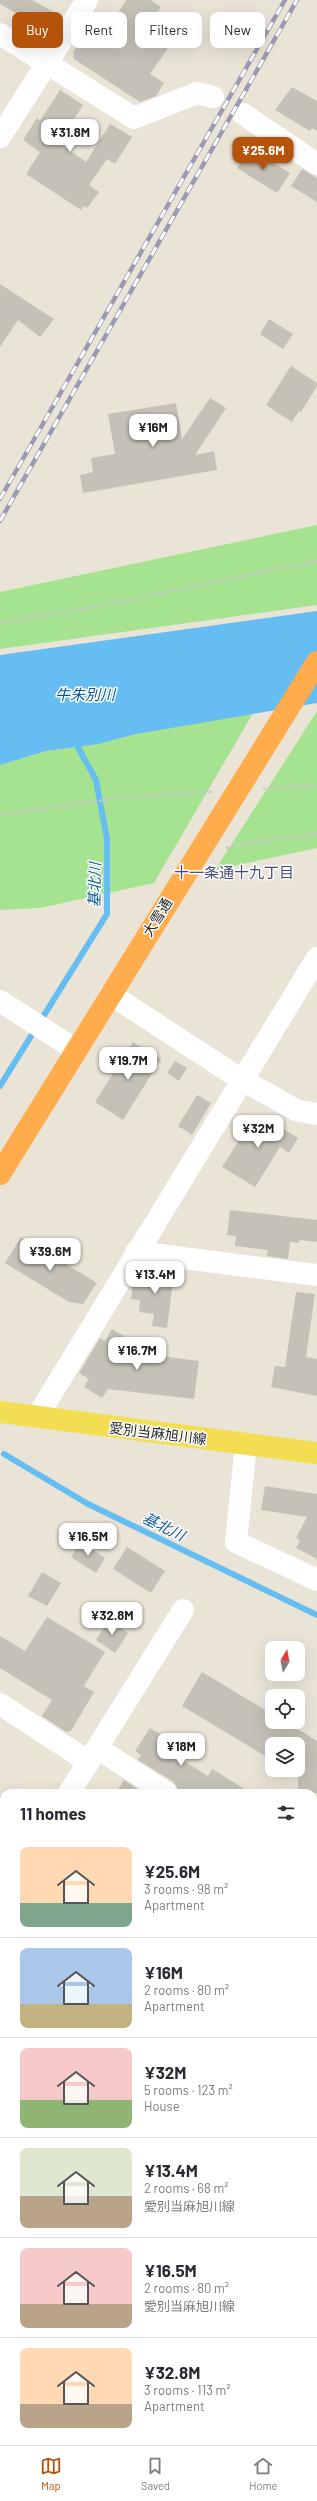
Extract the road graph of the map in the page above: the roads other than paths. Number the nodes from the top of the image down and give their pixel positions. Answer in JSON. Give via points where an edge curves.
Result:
{"nodes":[{"id":1,"x":87,"y":0,"type":"edge"},
{"id":2,"x":0,"y":34,"type":"edge"},
{"id":3,"x":46,"y":63,"type":"junction"},
{"id":4,"x":213,"y":97,"type":"dead end"},
{"id":5,"x":243,"y":114,"type":"dead end"},
{"id":6,"x":0,"y":137,"type":"edge"},
{"id":7,"x":317,"y":164,"type":"edge"},
{"id":8,"x":317,"y":662,"type":"edge"},
{"id":9,"x":317,"y":958,"type":"edge"},
{"id":10,"x":110,"y":994,"type":"junction"},
{"id":11,"x":0,"y":1001,"type":"edge"},
{"id":12,"x":76,"y":1050,"type":"junction"},
{"id":13,"x":242,"y":1080,"type":"junction"},
{"id":14,"x":317,"y":1114,"type":"edge"},
{"id":15,"x":0,"y":1174,"type":"edge"},
{"id":16,"x":136,"y":1252,"type":"junction"},
{"id":17,"x":317,"y":1275,"type":"edge"},
{"id":18,"x":0,"y":1412,"type":"edge"},
{"id":19,"x":37,"y":1417,"type":"junction"},
{"id":20,"x":246,"y":1444,"type":"junction"},
{"id":21,"x":317,"y":1453,"type":"edge"},
{"id":22,"x":317,"y":1580,"type":"edge"},
{"id":23,"x":182,"y":1610,"type":"dead end"},
{"id":24,"x":0,"y":1704,"type":"edge"},
{"id":25,"x":93,"y":1755,"type":"junction"},
{"id":26,"x":72,"y":1789,"type":"edge"},
{"id":27,"x":159,"y":1789,"type":"edge"}],
"edges":[{"from":1,"to":3,"type":"street"},
{"from":2,"to":3,"type":"street"},
{"from":3,"to":4,"type":"street","via":[[134,118],[197,93]]},
{"from":3,"to":6,"type":"street"},
{"from":5,"to":7,"type":"street"},
{"from":8,"to":10,"type":"highway","name":"大雪通"},
{"from":9,"to":13,"type":"street"},
{"from":10,"to":12,"type":"highway","name":"大雪通"},
{"from":10,"to":13,"type":"street"},
{"from":11,"to":12,"type":"street"},
{"from":12,"to":15,"type":"highway","name":"大雪通"},
{"from":13,"to":14,"type":"street","via":[[298,1111]]},
{"from":13,"to":16,"type":"street"},
{"from":16,"to":17,"type":"street"},
{"from":16,"to":19,"type":"street"},
{"from":18,"to":19,"type":"main road","name":"愛別当麻旭川線"},
{"from":19,"to":20,"type":"main road","name":"愛別当麻旭川線"},
{"from":20,"to":21,"type":"main road","name":"愛別当麻旭川線"},
{"from":20,"to":22,"type":"street","via":[[236,1542]]},
{"from":23,"to":25,"type":"street"},
{"from":24,"to":25,"type":"street"},
{"from":25,"to":26,"type":"street"},
{"from":25,"to":27,"type":"street"}]}
